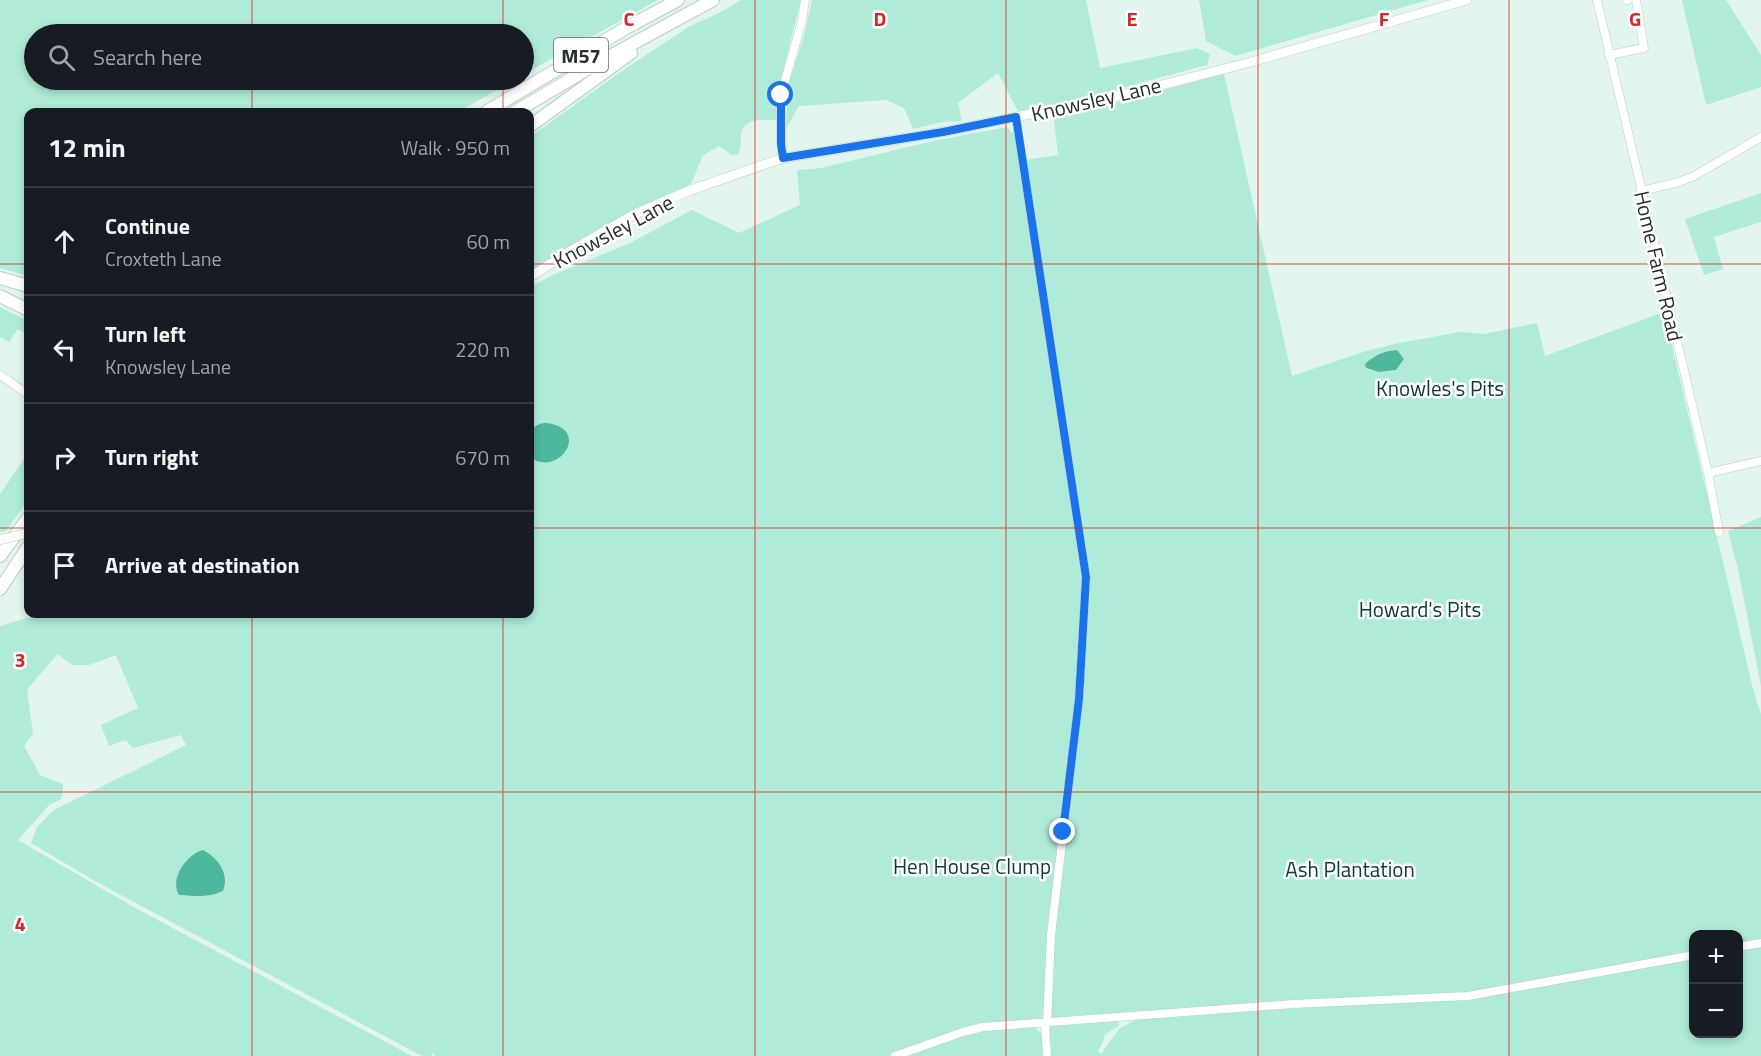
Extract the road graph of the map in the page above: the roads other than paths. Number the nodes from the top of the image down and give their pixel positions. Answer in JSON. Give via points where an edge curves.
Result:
{"nodes":[{"id":1,"x":678,"y":0,"type":"edge"},
{"id":2,"x":713,"y":0,"type":"edge"},
{"id":3,"x":805,"y":0,"type":"edge"},
{"id":4,"x":1431,"y":0,"type":"edge"},
{"id":5,"x":1467,"y":0,"type":"edge"},
{"id":6,"x":1597,"y":0,"type":"edge"},
{"id":7,"x":1636,"y":0,"type":"edge"},
{"id":8,"x":697,"y":8,"type":"junction"},
{"id":9,"x":1434,"y":10,"type":"junction"},
{"id":10,"x":1644,"y":48,"type":"junction"},
{"id":11,"x":1609,"y":55,"type":"junction"},
{"id":12,"x":1646,"y":58,"type":"dead end"},
{"id":13,"x":534,"y":83,"type":"edge"},
{"id":14,"x":523,"y":90,"type":"edge"},
{"id":15,"x":493,"y":108,"type":"edge"},
{"id":16,"x":522,"y":108,"type":"edge"},
{"id":17,"x":1016,"y":117,"type":"junction"},
{"id":18,"x":534,"y":123,"type":"edge"},
{"id":19,"x":1761,"y":137,"type":"edge"},
{"id":20,"x":783,"y":158,"type":"junction"},
{"id":21,"x":1641,"y":191,"type":"junction"},
{"id":22,"x":534,"y":275,"type":"edge"},
{"id":23,"x":0,"y":278,"type":"edge"},
{"id":24,"x":24,"y":285,"type":"edge"},
{"id":25,"x":0,"y":296,"type":"edge"},
{"id":26,"x":24,"y":308,"type":"edge"},
{"id":27,"x":0,"y":375,"type":"edge"},
{"id":28,"x":24,"y":393,"type":"edge"},
{"id":29,"x":1761,"y":461,"type":"edge"},
{"id":30,"x":1708,"y":473,"type":"junction"},
{"id":31,"x":24,"y":523,"type":"edge"},
{"id":32,"x":1719,"y":532,"type":"dead end"},
{"id":33,"x":24,"y":534,"type":"edge"},
{"id":34,"x":0,"y":540,"type":"edge"},
{"id":35,"x":24,"y":553,"type":"edge"},
{"id":36,"x":0,"y":556,"type":"edge"},
{"id":37,"x":0,"y":589,"type":"edge"},
{"id":38,"x":1761,"y":943,"type":"edge"},
{"id":39,"x":1743,"y":946,"type":"edge"},
{"id":40,"x":1689,"y":957,"type":"edge"},
{"id":41,"x":1046,"y":1023,"type":"junction"},
{"id":42,"x":895,"y":1056,"type":"edge"},
{"id":43,"x":1047,"y":1056,"type":"edge"}],
"edges":[{"from":1,"to":13,"type":"highway","number":"M57"},
{"from":2,"to":8,"type":"highway","number":"M57"},
{"from":3,"to":20,"type":"street","via":[[781,95]]},
{"from":4,"to":9,"type":"street"},
{"from":5,"to":9,"type":"main road","name":"Knowsley Lane"},
{"from":6,"to":11,"type":"street","name":"Home Farm Road"},
{"from":7,"to":10,"type":"street"},
{"from":8,"to":16,"type":"highway","number":"M57"},
{"from":8,"to":18,"type":"highway","number":"M57"},
{"from":9,"to":17,"type":"main road","name":"Knowsley Lane","via":[[1127,94]]},
{"from":10,"to":11,"type":"street"},
{"from":10,"to":12,"type":"street"},
{"from":11,"to":21,"type":"street","name":"Home Farm Road"},
{"from":14,"to":15,"type":"highway","number":"M57"},
{"from":17,"to":20,"type":"main road","name":"Knowsley Lane"},
{"from":17,"to":41,"type":"street","via":[[1086,577],[1079,699],[1051,935]]},
{"from":19,"to":21,"type":"street","via":[[1694,176]]},
{"from":20,"to":22,"type":"main road","name":"Knowsley Lane","via":[[634,214]]},
{"from":21,"to":30,"type":"street","name":"Home Farm Road"},
{"from":23,"to":24,"type":"highway"},
{"from":25,"to":26,"type":"highway"},
{"from":27,"to":28,"type":"street"},
{"from":29,"to":30,"type":"street"},
{"from":30,"to":32,"type":"street","name":"Home Farm Road"},
{"from":31,"to":36,"type":"highway"},
{"from":33,"to":34,"type":"main road","bridge":true},
{"from":35,"to":37,"type":"highway"},
{"from":38,"to":39,"type":"street"},
{"from":40,"to":41,"type":"street","via":[[1468,996],[1293,1004]]},
{"from":41,"to":42,"type":"street","via":[[975,1028]]},
{"from":41,"to":43,"type":"street"}]}
